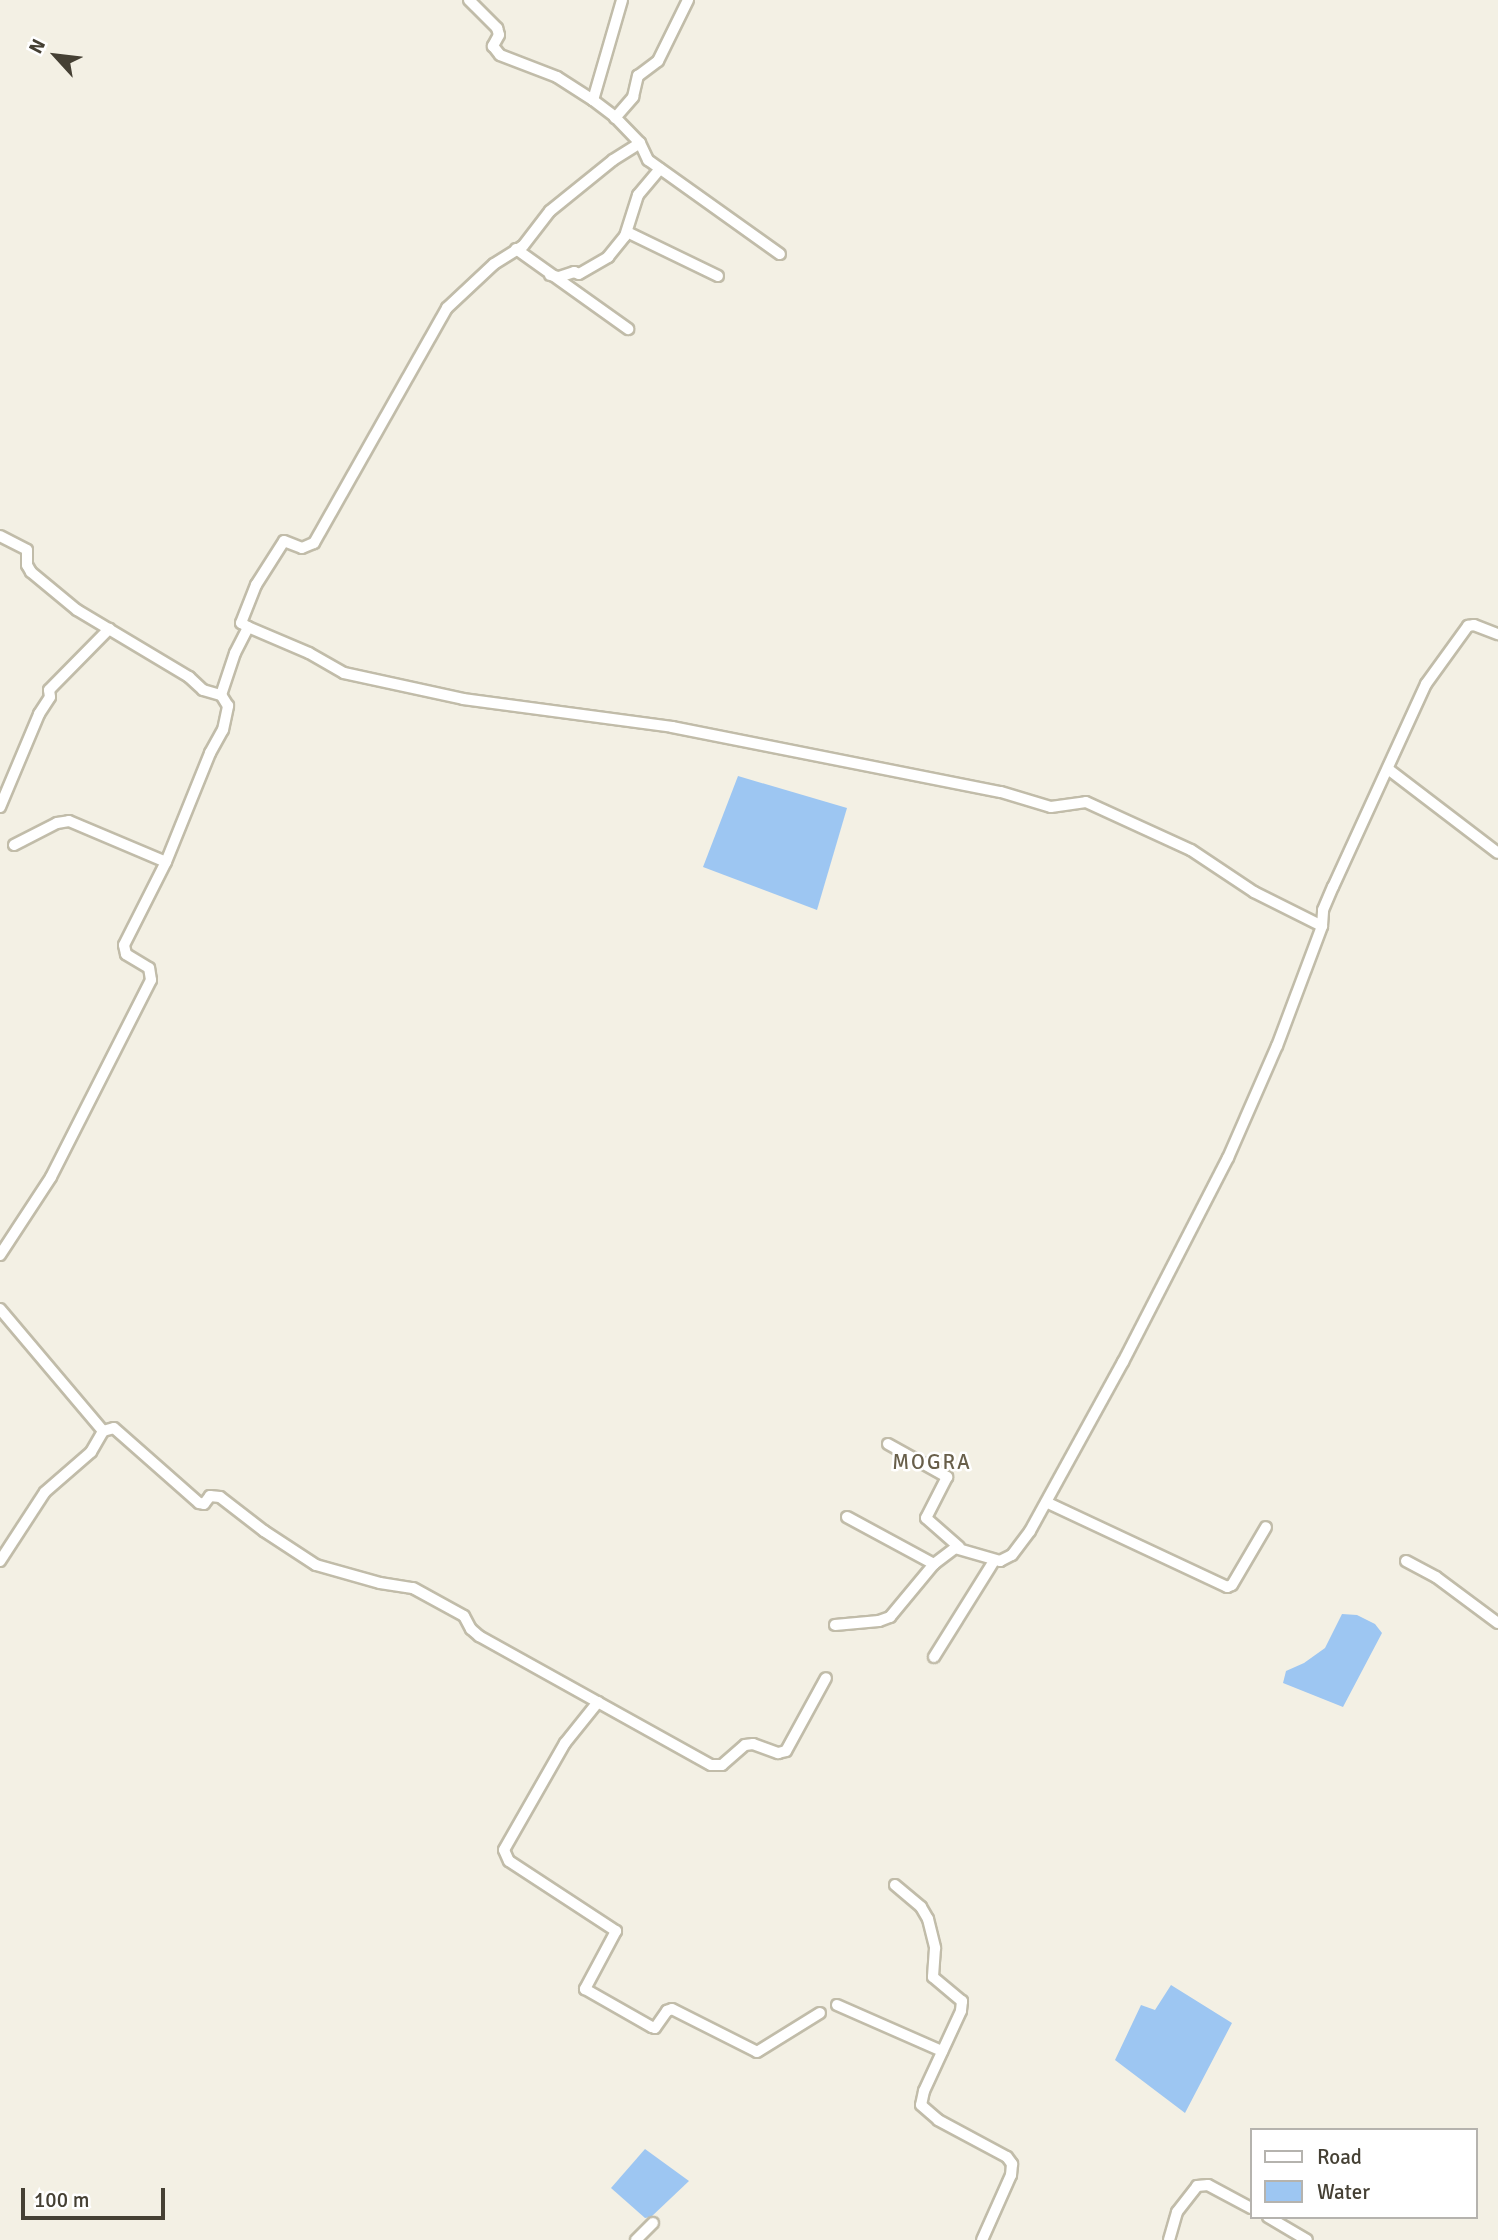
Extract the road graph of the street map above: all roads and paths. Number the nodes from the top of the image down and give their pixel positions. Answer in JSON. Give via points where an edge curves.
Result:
{"nodes":[{"id":1,"x":469,"y":0,"type":"edge"},
{"id":2,"x":622,"y":0,"type":"edge"},
{"id":3,"x":688,"y":0,"type":"edge"},
{"id":4,"x":482,"y":5,"type":"edge"},
{"id":5,"x":593,"y":100,"type":"junction"},
{"id":6,"x":615,"y":117,"type":"junction"},
{"id":7,"x":640,"y":143,"type":"junction"},
{"id":8,"x":660,"y":169,"type":"junction"},
{"id":9,"x":627,"y":232,"type":"junction"},
{"id":10,"x":516,"y":249,"type":"junction"},
{"id":11,"x":780,"y":254,"type":"dead end"},
{"id":12,"x":550,"y":275,"type":"junction"},
{"id":13,"x":718,"y":275,"type":"dead end"},
{"id":14,"x":628,"y":329,"type":"dead end"},
{"id":15,"x":0,"y":536,"type":"edge"},
{"id":16,"x":248,"y":628,"type":"junction"},
{"id":17,"x":109,"y":629,"type":"junction"},
{"id":18,"x":1498,"y":634,"type":"edge"},
{"id":19,"x":221,"y":695,"type":"junction"},
{"id":20,"x":1388,"y":769,"type":"junction"},
{"id":21,"x":0,"y":807,"type":"edge"},
{"id":22,"x":14,"y":845,"type":"dead end"},
{"id":23,"x":1498,"y":853,"type":"edge"},
{"id":24,"x":166,"y":862,"type":"junction"},
{"id":25,"x":1322,"y":926,"type":"junction"},
{"id":26,"x":0,"y":1255,"type":"edge"},
{"id":27,"x":0,"y":1309,"type":"edge"},
{"id":28,"x":103,"y":1431,"type":"junction"},
{"id":29,"x":888,"y":1444,"type":"dead end"},
{"id":30,"x":1048,"y":1503,"type":"junction"},
{"id":31,"x":847,"y":1517,"type":"dead end"},
{"id":32,"x":1266,"y":1527,"type":"dead end"},
{"id":33,"x":959,"y":1547,"type":"junction"},
{"id":34,"x":0,"y":1561,"type":"edge"},
{"id":35,"x":994,"y":1561,"type":"junction"},
{"id":36,"x":1406,"y":1561,"type":"dead end"},
{"id":37,"x":934,"y":1564,"type":"junction"},
{"id":38,"x":1498,"y":1623,"type":"edge"},
{"id":39,"x":835,"y":1626,"type":"dead end"},
{"id":40,"x":934,"y":1657,"type":"dead end"},
{"id":41,"x":826,"y":1678,"type":"dead end"},
{"id":42,"x":598,"y":1702,"type":"junction"},
{"id":43,"x":895,"y":1885,"type":"dead end"},
{"id":44,"x":837,"y":2005,"type":"dead end"},
{"id":45,"x":820,"y":2013,"type":"dead end"},
{"id":46,"x":942,"y":2051,"type":"junction"},
{"id":47,"x":1250,"y":2208,"type":"edge"},
{"id":48,"x":1271,"y":2219,"type":"edge"},
{"id":49,"x":653,"y":2222,"type":"dead end"},
{"id":50,"x":636,"y":2240,"type":"edge"},
{"id":51,"x":982,"y":2240,"type":"edge"},
{"id":52,"x":1169,"y":2240,"type":"edge"},
{"id":53,"x":1307,"y":2240,"type":"edge"}],
"edges":[{"from":1,"to":4,"type":"street"},
{"from":2,"to":5,"type":"street"},
{"from":3,"to":6,"type":"street","via":[[658,61],[638,76],[633,97]]},
{"from":4,"to":5,"type":"street","via":[[497,28],[493,47],[500,55],[557,77]]},
{"from":5,"to":6,"type":"street"},
{"from":6,"to":7,"type":"street"},
{"from":7,"to":8,"type":"street","via":[[648,160]]},
{"from":7,"to":10,"type":"street","via":[[576,188]]},
{"from":8,"to":9,"type":"street","via":[[638,195]]},
{"from":8,"to":11,"type":"street"},
{"from":9,"to":12,"type":"street","via":[[608,257],[586,271]]},
{"from":9,"to":13,"type":"street"},
{"from":10,"to":12,"type":"street"},
{"from":10,"to":16,"type":"street","via":[[447,309],[314,543],[302,548],[284,541],[276,553],[245,609],[241,623]]},
{"from":12,"to":14,"type":"street"},
{"from":15,"to":17,"type":"street","via":[[27,550],[27,565],[35,575],[77,610]]},
{"from":16,"to":19,"type":"street","via":[[234,653]]},
{"from":16,"to":25,"type":"street","via":[[344,673],[463,699],[671,727],[1001,792],[1051,807],[1086,802],[1191,850],[1254,892]]},
{"from":17,"to":19,"type":"street","via":[[203,690]]},
{"from":17,"to":21,"type":"street","via":[[49,690],[50,697],[38,713]]},
{"from":18,"to":20,"type":"street","via":[[1474,625],[1457,637],[1426,684]]},
{"from":19,"to":24,"type":"street","via":[[228,706],[223,730]]},
{"from":20,"to":23,"type":"street"},
{"from":20,"to":25,"type":"street","via":[[1333,887]]},
{"from":22,"to":24,"type":"street","via":[[69,821]]},
{"from":24,"to":26,"type":"street","via":[[124,945],[126,954],[149,968],[150,980],[51,1177]]},
{"from":25,"to":30,"type":"street","via":[[1228,1158]]},
{"from":27,"to":28,"type":"street"},
{"from":28,"to":34,"type":"street","via":[[90,1452],[40,1498]]},
{"from":28,"to":42,"type":"street","via":[[114,1428],[199,1503],[204,1504],[210,1496],[220,1497],[316,1565],[413,1588],[464,1616],[479,1636]]},
{"from":29,"to":33,"type":"street","via":[[947,1477],[926,1518]]},
{"from":30,"to":32,"type":"street","via":[[1230,1587]]},
{"from":30,"to":35,"type":"street","via":[[1012,1555]]},
{"from":31,"to":37,"type":"street"},
{"from":33,"to":35,"type":"street"},
{"from":33,"to":37,"type":"street"},
{"from":35,"to":40,"type":"street"},
{"from":36,"to":38,"type":"street"},
{"from":37,"to":39,"type":"street","via":[[890,1617]]},
{"from":41,"to":42,"type":"street","via":[[786,1751],[745,1745],[716,1766]]},
{"from":42,"to":45,"type":"street","via":[[565,1743],[504,1850],[509,1861],[616,1930],[585,1989],[652,2027],[672,2010],[757,2052]]},
{"from":43,"to":46,"type":"street","via":[[928,1919],[935,1948],[933,1977],[962,2001]]},
{"from":44,"to":46,"type":"street"},
{"from":46,"to":51,"type":"street","via":[[921,2099],[924,2109],[1012,2164]]},
{"from":47,"to":52,"type":"street","via":[[1201,2184],[1184,2198]]},
{"from":48,"to":53,"type":"street"},
{"from":49,"to":50,"type":"street"}]}
